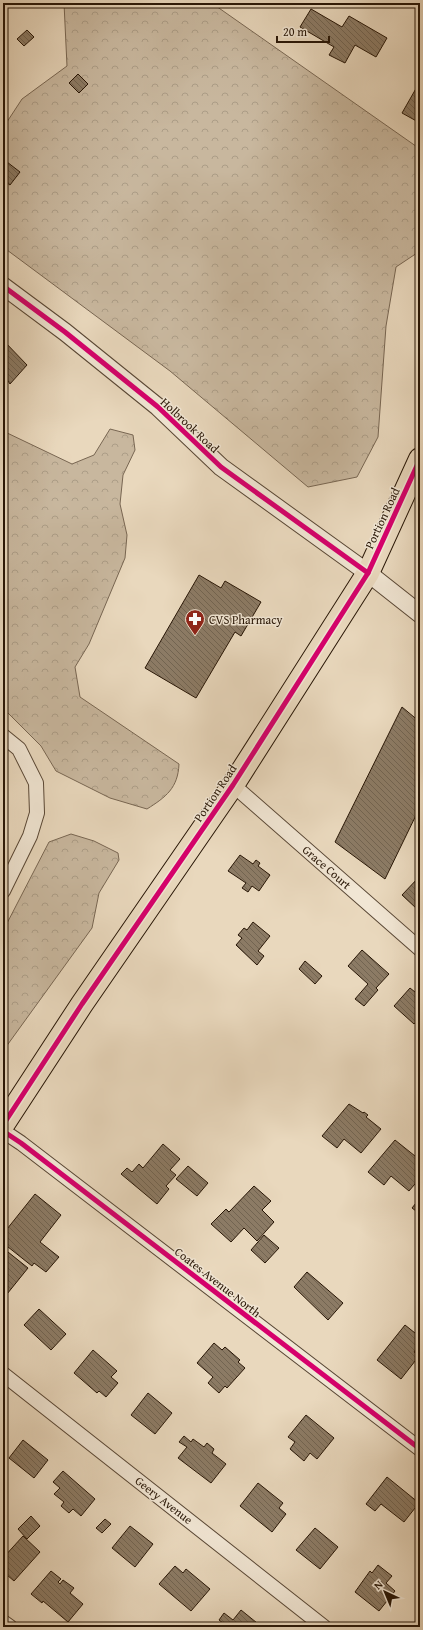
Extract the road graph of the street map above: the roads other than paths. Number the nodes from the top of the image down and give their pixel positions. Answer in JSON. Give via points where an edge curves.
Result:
{"nodes":[{"id":1,"x":3,"y":286,"type":"edge"},
{"id":2,"x":420,"y":459,"type":"edge"},
{"id":3,"x":368,"y":573,"type":"junction"},
{"id":4,"x":420,"y":614,"type":"edge"},
{"id":5,"x":3,"y":736,"type":"edge"},
{"id":6,"x":233,"y":785,"type":"junction"},
{"id":7,"x":3,"y":891,"type":"edge"},
{"id":8,"x":420,"y":949,"type":"edge"},
{"id":9,"x":3,"y":1125,"type":"edge"},
{"id":10,"x":3,"y":1131,"type":"edge"},
{"id":11,"x":3,"y":1374,"type":"edge"},
{"id":12,"x":420,"y":1449,"type":"edge"},
{"id":13,"x":3,"y":1622,"type":"edge"},
{"id":14,"x":10,"y":1627,"type":"edge"},
{"id":15,"x":324,"y":1627,"type":"edge"}],
"edges":[{"from":1,"to":3,"type":"street","name":"Holbrook Road","via":[[158,407],[221,467]]},
{"from":2,"to":3,"type":"main road","name":"Portion Road"},
{"from":3,"to":4,"type":"street","name":"Holbrook Road"},
{"from":3,"to":6,"type":"main road","name":"Portion Road"},
{"from":5,"to":7,"type":"street","via":[[19,749],[36,783],[37,813],[30,836]]},
{"from":6,"to":8,"type":"street","name":"Grace Court"},
{"from":6,"to":9,"type":"main road","name":"Portion Road","via":[[82,1004]]},
{"from":10,"to":12,"type":"street","name":"Coates Avenue North"},
{"from":11,"to":15,"type":"street","name":"Geery Avenue"},
{"from":13,"to":14,"type":"street"}]}
